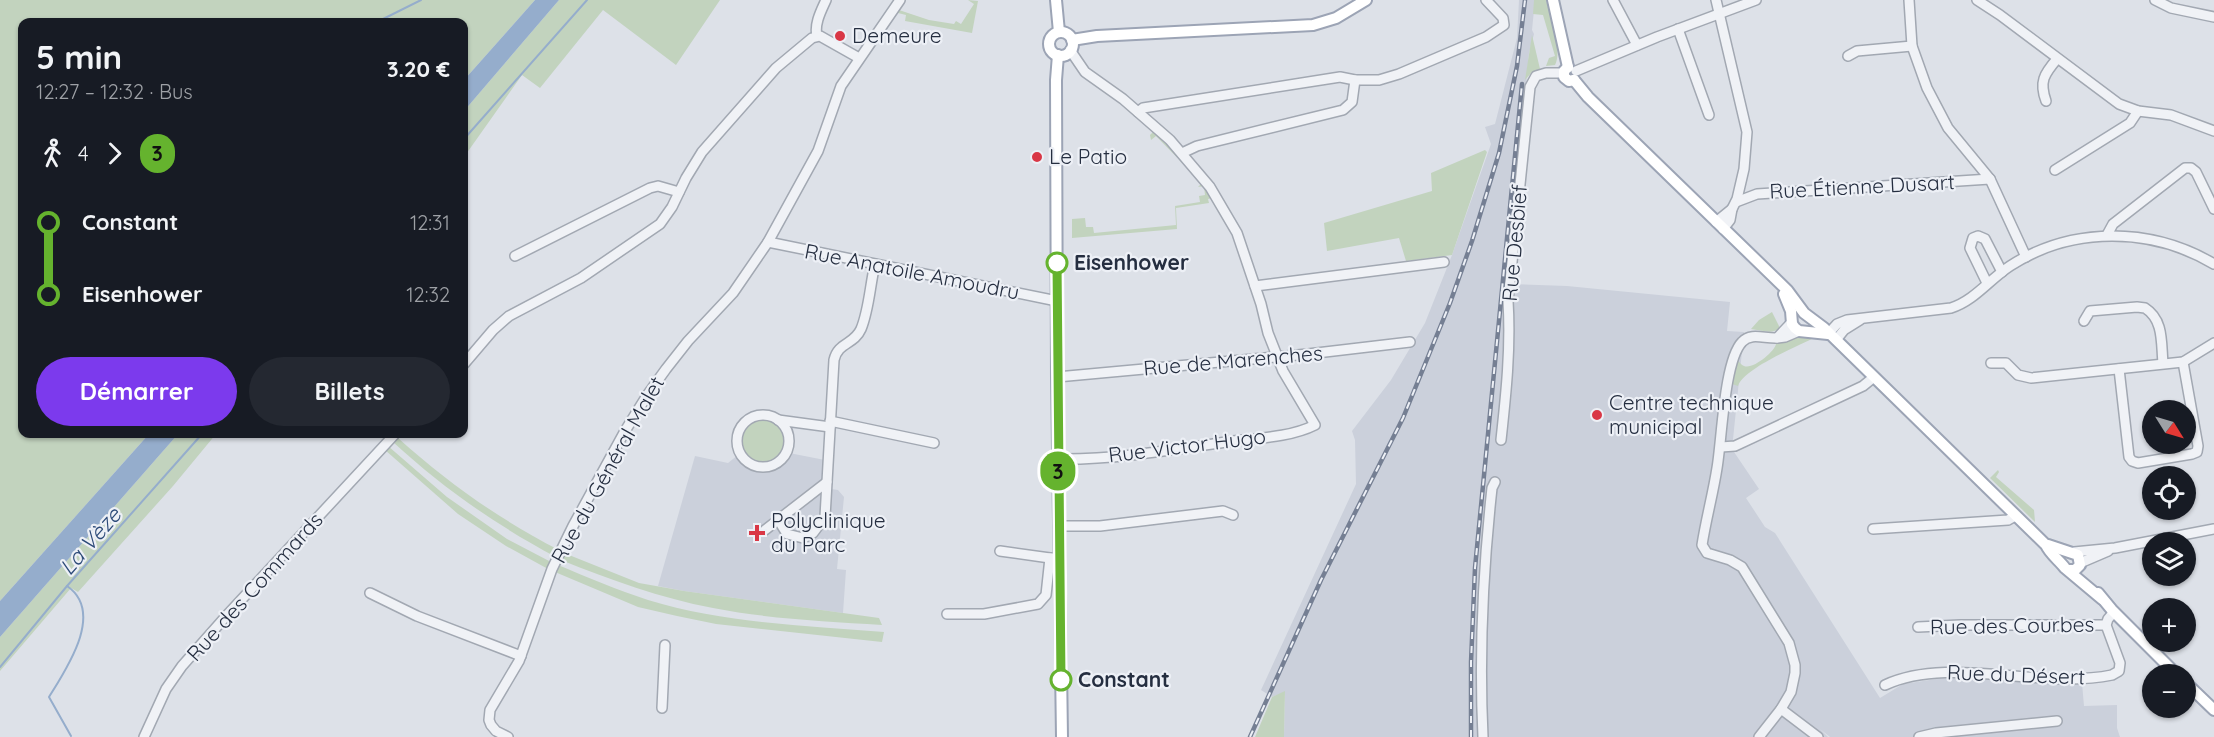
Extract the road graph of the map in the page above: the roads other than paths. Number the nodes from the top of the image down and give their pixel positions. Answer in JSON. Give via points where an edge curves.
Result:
{"nodes":[{"id":1,"x":826,"y":0,"type":"edge"},
{"id":2,"x":900,"y":0,"type":"edge"},
{"id":3,"x":1056,"y":0,"type":"edge"},
{"id":4,"x":1366,"y":0,"type":"edge"},
{"id":5,"x":1486,"y":0,"type":"edge"},
{"id":6,"x":1553,"y":0,"type":"edge"},
{"id":7,"x":1612,"y":0,"type":"edge"},
{"id":8,"x":1716,"y":0,"type":"edge"},
{"id":9,"x":1756,"y":0,"type":"edge"},
{"id":10,"x":1910,"y":0,"type":"edge"},
{"id":11,"x":1977,"y":0,"type":"edge"},
{"id":12,"x":2155,"y":0,"type":"edge"},
{"id":13,"x":1720,"y":13,"type":"junction"},
{"id":14,"x":2214,"y":17,"type":"edge"},
{"id":15,"x":1678,"y":29,"type":"junction"},
{"id":16,"x":1059,"y":32,"type":"junction"},
{"id":17,"x":817,"y":36,"type":"junction"},
{"id":18,"x":1071,"y":45,"type":"junction"},
{"id":19,"x":1636,"y":45,"type":"junction"},
{"id":20,"x":1911,"y":46,"type":"junction"},
{"id":21,"x":1058,"y":55,"type":"junction"},
{"id":22,"x":1848,"y":56,"type":"dead end"},
{"id":23,"x":859,"y":58,"type":"junction"},
{"id":24,"x":2057,"y":59,"type":"junction"},
{"id":25,"x":1570,"y":73,"type":"junction"},
{"id":26,"x":1355,"y":81,"type":"junction"},
{"id":27,"x":2046,"y":101,"type":"dead end"},
{"id":28,"x":2138,"y":111,"type":"junction"},
{"id":29,"x":1138,"y":112,"type":"junction"},
{"id":30,"x":1709,"y":115,"type":"dead end"},
{"id":31,"x":2214,"y":131,"type":"edge"},
{"id":32,"x":1182,"y":153,"type":"junction"},
{"id":33,"x":2055,"y":170,"type":"dead end"},
{"id":34,"x":1990,"y":179,"type":"junction"},
{"id":35,"x":679,"y":192,"type":"junction"},
{"id":36,"x":1734,"y":206,"type":"junction"},
{"id":37,"x":2214,"y":209,"type":"edge"},
{"id":38,"x":1719,"y":226,"type":"junction"},
{"id":39,"x":2107,"y":235,"type":"junction"},
{"id":40,"x":768,"y":242,"type":"junction"},
{"id":41,"x":515,"y":256,"type":"dead end"},
{"id":42,"x":2026,"y":257,"type":"junction"},
{"id":43,"x":1444,"y":262,"type":"dead end"},
{"id":44,"x":875,"y":264,"type":"junction"},
{"id":45,"x":2214,"y":264,"type":"edge"},
{"id":46,"x":2002,"y":272,"type":"junction"},
{"id":47,"x":1779,"y":283,"type":"junction"},
{"id":48,"x":1987,"y":284,"type":"junction"},
{"id":49,"x":1255,"y":286,"type":"junction"},
{"id":50,"x":1057,"y":300,"type":"junction"},
{"id":51,"x":1807,"y":316,"type":"junction"},
{"id":52,"x":2084,"y":321,"type":"dead end"},
{"id":53,"x":1798,"y":325,"type":"junction"},
{"id":54,"x":1832,"y":337,"type":"junction"},
{"id":55,"x":1410,"y":342,"type":"dead end"},
{"id":56,"x":2214,"y":343,"type":"edge"},
{"id":57,"x":1277,"y":357,"type":"junction"},
{"id":58,"x":468,"y":360,"type":"edge"},
{"id":59,"x":2183,"y":362,"type":"junction"},
{"id":60,"x":1991,"y":363,"type":"dead end"},
{"id":61,"x":2163,"y":363,"type":"junction"},
{"id":62,"x":2119,"y":369,"type":"junction"},
{"id":63,"x":1057,"y":377,"type":"junction"},
{"id":64,"x":1874,"y":377,"type":"junction"},
{"id":65,"x":778,"y":420,"type":"junction"},
{"id":66,"x":830,"y":424,"type":"junction"},
{"id":67,"x":390,"y":438,"type":"edge"},
{"id":68,"x":1501,"y":440,"type":"dead end"},
{"id":69,"x":934,"y":443,"type":"dead end"},
{"id":70,"x":1721,"y":447,"type":"junction"},
{"id":71,"x":1058,"y":459,"type":"junction"},
{"id":72,"x":827,"y":482,"type":"junction"},
{"id":73,"x":1495,"y":482,"type":"dead end"},
{"id":74,"x":1233,"y":515,"type":"dead end"},
{"id":75,"x":2015,"y":516,"type":"junction"},
{"id":76,"x":779,"y":521,"type":"junction"},
{"id":77,"x":1058,"y":526,"type":"junction"},
{"id":78,"x":1873,"y":529,"type":"dead end"},
{"id":79,"x":2214,"y":529,"type":"edge"},
{"id":80,"x":765,"y":530,"type":"dead end"},
{"id":81,"x":1000,"y":551,"type":"dead end"},
{"id":82,"x":1054,"y":558,"type":"junction"},
{"id":83,"x":2072,"y":561,"type":"junction"},
{"id":84,"x":370,"y":593,"type":"dead end"},
{"id":85,"x":2114,"y":612,"type":"junction"},
{"id":86,"x":947,"y":614,"type":"dead end"},
{"id":87,"x":2106,"y":625,"type":"junction"},
{"id":88,"x":1918,"y":627,"type":"dead end"},
{"id":89,"x":665,"y":645,"type":"dead end"},
{"id":90,"x":521,"y":656,"type":"junction"},
{"id":91,"x":2166,"y":664,"type":"edge"},
{"id":92,"x":1885,"y":685,"type":"dead end"},
{"id":93,"x":2196,"y":693,"type":"edge"},
{"id":94,"x":662,"y":708,"type":"dead end"},
{"id":95,"x":1780,"y":709,"type":"junction"},
{"id":96,"x":2214,"y":710,"type":"edge"},
{"id":97,"x":2057,"y":721,"type":"dead end"},
{"id":98,"x":144,"y":737,"type":"edge"},
{"id":99,"x":508,"y":737,"type":"edge"},
{"id":100,"x":1062,"y":737,"type":"edge"},
{"id":101,"x":1483,"y":737,"type":"edge"},
{"id":102,"x":1759,"y":737,"type":"edge"},
{"id":103,"x":1818,"y":737,"type":"edge"},
{"id":104,"x":1919,"y":737,"type":"edge"}],
"edges":[{"from":1,"to":17,"type":"street"},
{"from":2,"to":23,"type":"street","name":"Rue du Général Malet"},
{"from":3,"to":16,"type":"main road"},
{"from":4,"to":18,"type":"main road","via":[[1336,18],[1303,27],[1097,36]]},
{"from":5,"to":26,"type":"street","via":[[1504,22],[1486,37],[1399,74]]},
{"from":6,"to":25,"type":"main road"},
{"from":7,"to":19,"type":"street"},
{"from":8,"to":13,"type":"street"},
{"from":9,"to":13,"type":"street"},
{"from":10,"to":20,"type":"street"},
{"from":11,"to":24,"type":"street"},
{"from":12,"to":14,"type":"street","via":[[2171,8]]},
{"from":13,"to":15,"type":"street"},
{"from":13,"to":36,"type":"street","via":[[1747,132],[1746,156]]},
{"from":15,"to":19,"type":"street"},
{"from":15,"to":30,"type":"street"},
{"from":16,"to":18,"type":"main road","via":[[1068,34]]},
{"from":16,"to":21,"type":"main road","via":[[1049,43]]},
{"from":17,"to":23,"type":"street"},
{"from":17,"to":35,"type":"street","via":[[765,78],[702,152]]},
{"from":18,"to":21,"type":"main road","via":[[1065,54]]},
{"from":18,"to":29,"type":"street","via":[[1085,72]]},
{"from":19,"to":25,"type":"street"},
{"from":20,"to":22,"type":"street","via":[[1857,51]]},
{"from":20,"to":34,"type":"street","via":[[1943,119]]},
{"from":21,"to":50,"type":"main road"},
{"from":23,"to":40,"type":"street","name":"Rue du Général Malet","via":[[838,91],[818,151]]},
{"from":24,"to":27,"type":"street","via":[[2041,89]]},
{"from":24,"to":28,"type":"street","via":[[2119,104]]},
{"from":25,"to":38,"type":"main road","via":[[1588,97]]},
{"from":25,"to":68,"type":"street","name":"Rue Desbief","via":[[1536,76],[1530,87],[1508,301],[1510,326]]},
{"from":26,"to":29,"type":"street","via":[[1340,77],[1143,108]]},
{"from":26,"to":32,"type":"street","via":[[1352,102],[1343,110]]},
{"from":28,"to":31,"type":"street","via":[[2170,115]]},
{"from":28,"to":33,"type":"street","via":[[2130,123]]},
{"from":29,"to":32,"type":"street"},
{"from":32,"to":49,"type":"street","via":[[1210,187],[1237,234]]},
{"from":34,"to":36,"type":"street","name":"Rue Étienne Dusart","via":[[1757,194]]},
{"from":34,"to":42,"type":"street"},
{"from":35,"to":41,"type":"street","via":[[658,186],[650,188]]},
{"from":35,"to":58,"type":"street","via":[[666,217],[647,234],[580,278],[508,316]]},
{"from":36,"to":38,"type":"street"},
{"from":37,"to":39,"type":"street","via":[[2196,172],[2186,168],[2113,224]]},
{"from":38,"to":47,"type":"main road"},
{"from":39,"to":42,"type":"street","via":[[2066,242]]},
{"from":39,"to":45,"type":"street","via":[[2152,239],[2184,248]]},
{"from":40,"to":44,"type":"street","name":"Rue Anatoile Amoudru"},
{"from":40,"to":90,"type":"street","name":"Rue du Général Malet","via":[[733,292],[688,341],[648,394],[560,552]]},
{"from":42,"to":46,"type":"street"},
{"from":43,"to":49,"type":"street"},
{"from":44,"to":50,"type":"street","name":"Rue Anatoile Amoudru"},
{"from":44,"to":66,"type":"street","via":[[860,332],[836,354]]},
{"from":46,"to":48,"type":"street"},
{"from":46,"to":48,"type":"street","via":[[1985,239],[1973,238],[1970,248]]},
{"from":47,"to":51,"type":"main road"},
{"from":47,"to":53,"type":"main road"},
{"from":48,"to":54,"type":"street","via":[[1957,306],[1841,322]]},
{"from":49,"to":57,"type":"street"},
{"from":50,"to":63,"type":"main road"},
{"from":51,"to":53,"type":"main road","via":[[1798,313]]},
{"from":51,"to":53,"type":"main road","via":[[1810,326]]},
{"from":51,"to":54,"type":"main road"},
{"from":52,"to":61,"type":"street","via":[[2090,311],[2099,308],[2145,308],[2160,326]]},
{"from":53,"to":54,"type":"main road"},
{"from":53,"to":70,"type":"street","via":[[1777,338],[1750,337],[1734,354]]},
{"from":54,"to":64,"type":"main road"},
{"from":55,"to":57,"type":"street","name":"Rue de Marenches"},
{"from":56,"to":59,"type":"street"},
{"from":57,"to":63,"type":"street","name":"Rue de Marenches"},
{"from":57,"to":71,"type":"street","name":"Rue Victor Hugo","via":[[1315,425],[1271,436],[1169,450]]},
{"from":59,"to":61,"type":"street"},
{"from":59,"to":62,"type":"street","via":[[2197,452],[2138,463],[2129,457]]},
{"from":60,"to":62,"type":"street","via":[[2006,363],[2027,378]]},
{"from":61,"to":62,"type":"street"},
{"from":63,"to":71,"type":"main road"},
{"from":64,"to":70,"type":"street","via":[[1863,386],[1735,446]]},
{"from":64,"to":75,"type":"main road"},
{"from":65,"to":65,"type":"street","via":[[754,417],[741,428],[740,452],[751,464],[768,467],[783,458],[788,434]]},
{"from":65,"to":66,"type":"street"},
{"from":66,"to":69,"type":"street"},
{"from":66,"to":72,"type":"street"},
{"from":67,"to":98,"type":"street","name":"Rue des Commards","via":[[183,666],[166,689]]},
{"from":70,"to":95,"type":"street","via":[[1703,548],[1707,554],[1742,567],[1792,649],[1796,673],[1791,692]]},
{"from":71,"to":77,"type":"main road"},
{"from":72,"to":76,"type":"street"},
{"from":72,"to":76,"type":"street","via":[[825,517],[813,533],[802,538],[792,536]]},
{"from":73,"to":101,"type":"street","via":[[1487,538],[1483,622]]},
{"from":74,"to":77,"type":"street","via":[[1223,511],[1100,526]]},
{"from":75,"to":78,"type":"street","via":[[2008,520]]},
{"from":75,"to":83,"type":"main road","via":[[2046,545]]},
{"from":76,"to":80,"type":"street"},
{"from":77,"to":82,"type":"main road"},
{"from":79,"to":83,"type":"street","via":[[2115,548]]},
{"from":81,"to":82,"type":"street"},
{"from":82,"to":86,"type":"street","via":[[1048,565],[1046,595],[1038,604],[984,614]]},
{"from":82,"to":100,"type":"main road"},
{"from":83,"to":85,"type":"main road","via":[[2095,596]]},
{"from":84,"to":90,"type":"street","via":[[417,616]]},
{"from":85,"to":87,"type":"street"},
{"from":85,"to":91,"type":"main road"},
{"from":87,"to":88,"type":"street","name":"Rue des Courbes"},
{"from":87,"to":92,"type":"street","name":"Rue du Désert","via":[[2120,663],[2119,670],[2112,675],[2064,679],[1945,673],[1912,675]]},
{"from":89,"to":94,"type":"street"},
{"from":90,"to":99,"type":"street","name":"Rue du Général Malet","via":[[490,710],[491,725]]},
{"from":93,"to":96,"type":"main road"},
{"from":95,"to":102,"type":"street"},
{"from":95,"to":103,"type":"street"},
{"from":97,"to":104,"type":"street"}]}
